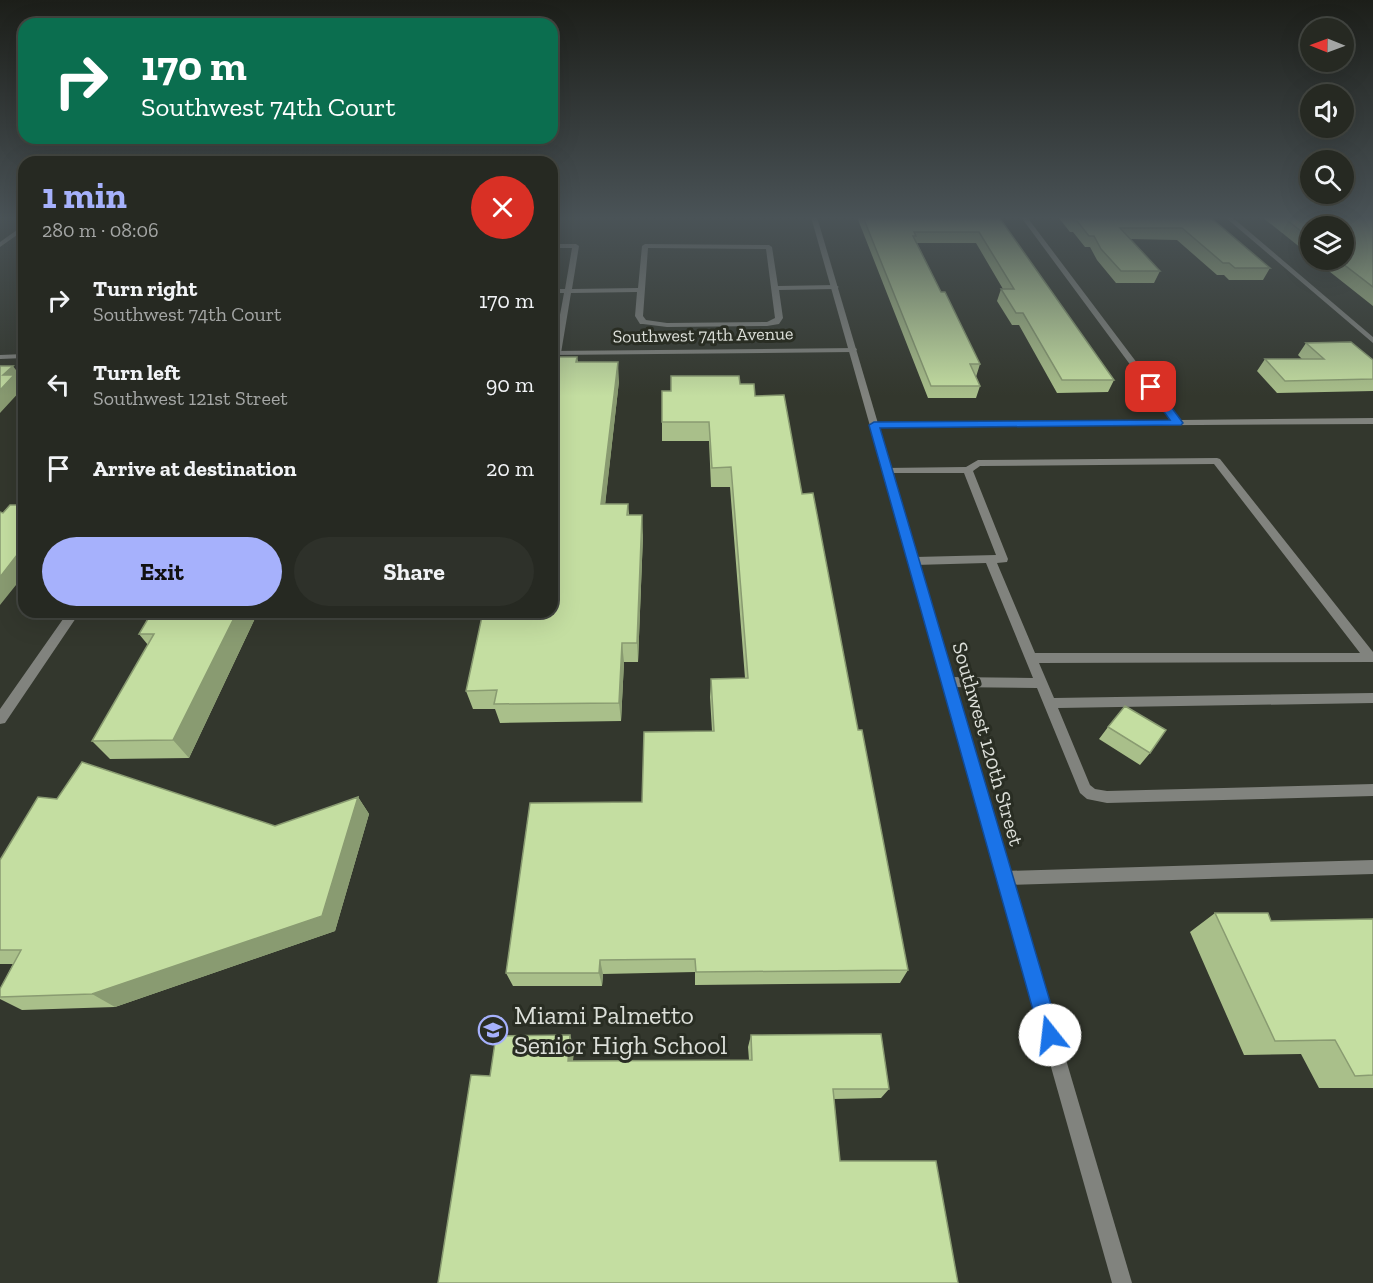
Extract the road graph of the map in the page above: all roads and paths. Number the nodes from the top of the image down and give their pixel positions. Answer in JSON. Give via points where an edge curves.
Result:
{"nodes":[{"id":1,"x":571,"y":277,"type":"edge"},
{"id":2,"x":642,"y":277,"type":"edge"},
{"id":3,"x":773,"y":277,"type":"edge"},
{"id":4,"x":832,"y":277,"type":"edge"},
{"id":5,"x":1069,"y":277,"type":"edge"},
{"id":6,"x":1298,"y":277,"type":"edge"},
{"id":7,"x":835,"y":287,"type":"junction"},
{"id":8,"x":775,"y":288,"type":"junction"},
{"id":9,"x":641,"y":290,"type":"junction"},
{"id":10,"x":558,"y":291,"type":"edge"},
{"id":11,"x":569,"y":291,"type":"junction"},
{"id":12,"x":558,"y":317,"type":"edge"},
{"id":13,"x":564,"y":317,"type":"junction"},
{"id":14,"x":558,"y":339,"type":"edge"},
{"id":15,"x":1373,"y":341,"type":"edge"},
{"id":16,"x":854,"y":350,"type":"junction"},
{"id":17,"x":558,"y":353,"type":"edge"},
{"id":18,"x":18,"y":356,"type":"edge"},
{"id":19,"x":0,"y":357,"type":"edge"},
{"id":20,"x":1373,"y":420,"type":"edge"},
{"id":21,"x":1178,"y":423,"type":"junction"},
{"id":22,"x":874,"y":425,"type":"junction"},
{"id":23,"x":887,"y":470,"type":"junction"},
{"id":24,"x":968,"y":470,"type":"junction"},
{"id":25,"x":990,"y":560,"type":"junction"},
{"id":26,"x":915,"y":561,"type":"junction"},
{"id":27,"x":70,"y":618,"type":"edge"},
{"id":28,"x":1030,"y":658,"type":"junction"},
{"id":29,"x":948,"y":682,"type":"junction"},
{"id":30,"x":1041,"y":683,"type":"junction"},
{"id":31,"x":1373,"y":698,"type":"edge"},
{"id":32,"x":1050,"y":703,"type":"junction"},
{"id":33,"x":0,"y":719,"type":"edge"},
{"id":34,"x":1373,"y":790,"type":"edge"},
{"id":35,"x":1373,"y":867,"type":"edge"},
{"id":36,"x":1005,"y":878,"type":"junction"},
{"id":37,"x":1122,"y":1283,"type":"edge"}],
"edges":[{"from":1,"to":11,"type":"street"},
{"from":2,"to":9,"type":"street"},
{"from":3,"to":8,"type":"street"},
{"from":4,"to":7,"type":"street","name":"Southwest 120th Street"},
{"from":5,"to":21,"type":"street"},
{"from":6,"to":15,"type":"street"},
{"from":7,"to":8,"type":"street"},
{"from":7,"to":16,"type":"street","name":"Southwest 120th Street"},
{"from":8,"to":9,"type":"street","via":[[779,318],[767,324],[644,322],[639,316]]},
{"from":9,"to":11,"type":"street"},
{"from":10,"to":11,"type":"street"},
{"from":11,"to":13,"type":"street"},
{"from":12,"to":13,"type":"street"},
{"from":13,"to":14,"type":"street"},
{"from":16,"to":17,"type":"street","name":"Southwest 74th Avenue"},
{"from":16,"to":22,"type":"street","name":"Southwest 120th Street"},
{"from":18,"to":19,"type":"street"},
{"from":20,"to":21,"type":"street"},
{"from":21,"to":22,"type":"street"},
{"from":22,"to":23,"type":"street","name":"Southwest 120th Street"},
{"from":23,"to":24,"type":"street"},
{"from":23,"to":26,"type":"street","name":"Southwest 120th Street"},
{"from":24,"to":25,"type":"street","via":[[1003,560]]},
{"from":24,"to":28,"type":"street","via":[[978,463],[1217,461],[1371,658]]},
{"from":25,"to":26,"type":"street"},
{"from":25,"to":28,"type":"street"},
{"from":26,"to":29,"type":"street","name":"Southwest 120th Street"},
{"from":27,"to":33,"type":"street"},
{"from":28,"to":30,"type":"street"},
{"from":29,"to":30,"type":"street"},
{"from":29,"to":36,"type":"street","name":"Southwest 120th Street"},
{"from":30,"to":32,"type":"street"},
{"from":31,"to":32,"type":"street"},
{"from":32,"to":34,"type":"street","via":[[1084,789],[1092,795]]},
{"from":35,"to":36,"type":"street"},
{"from":36,"to":37,"type":"street","name":"Southwest 120th Street"}]}
